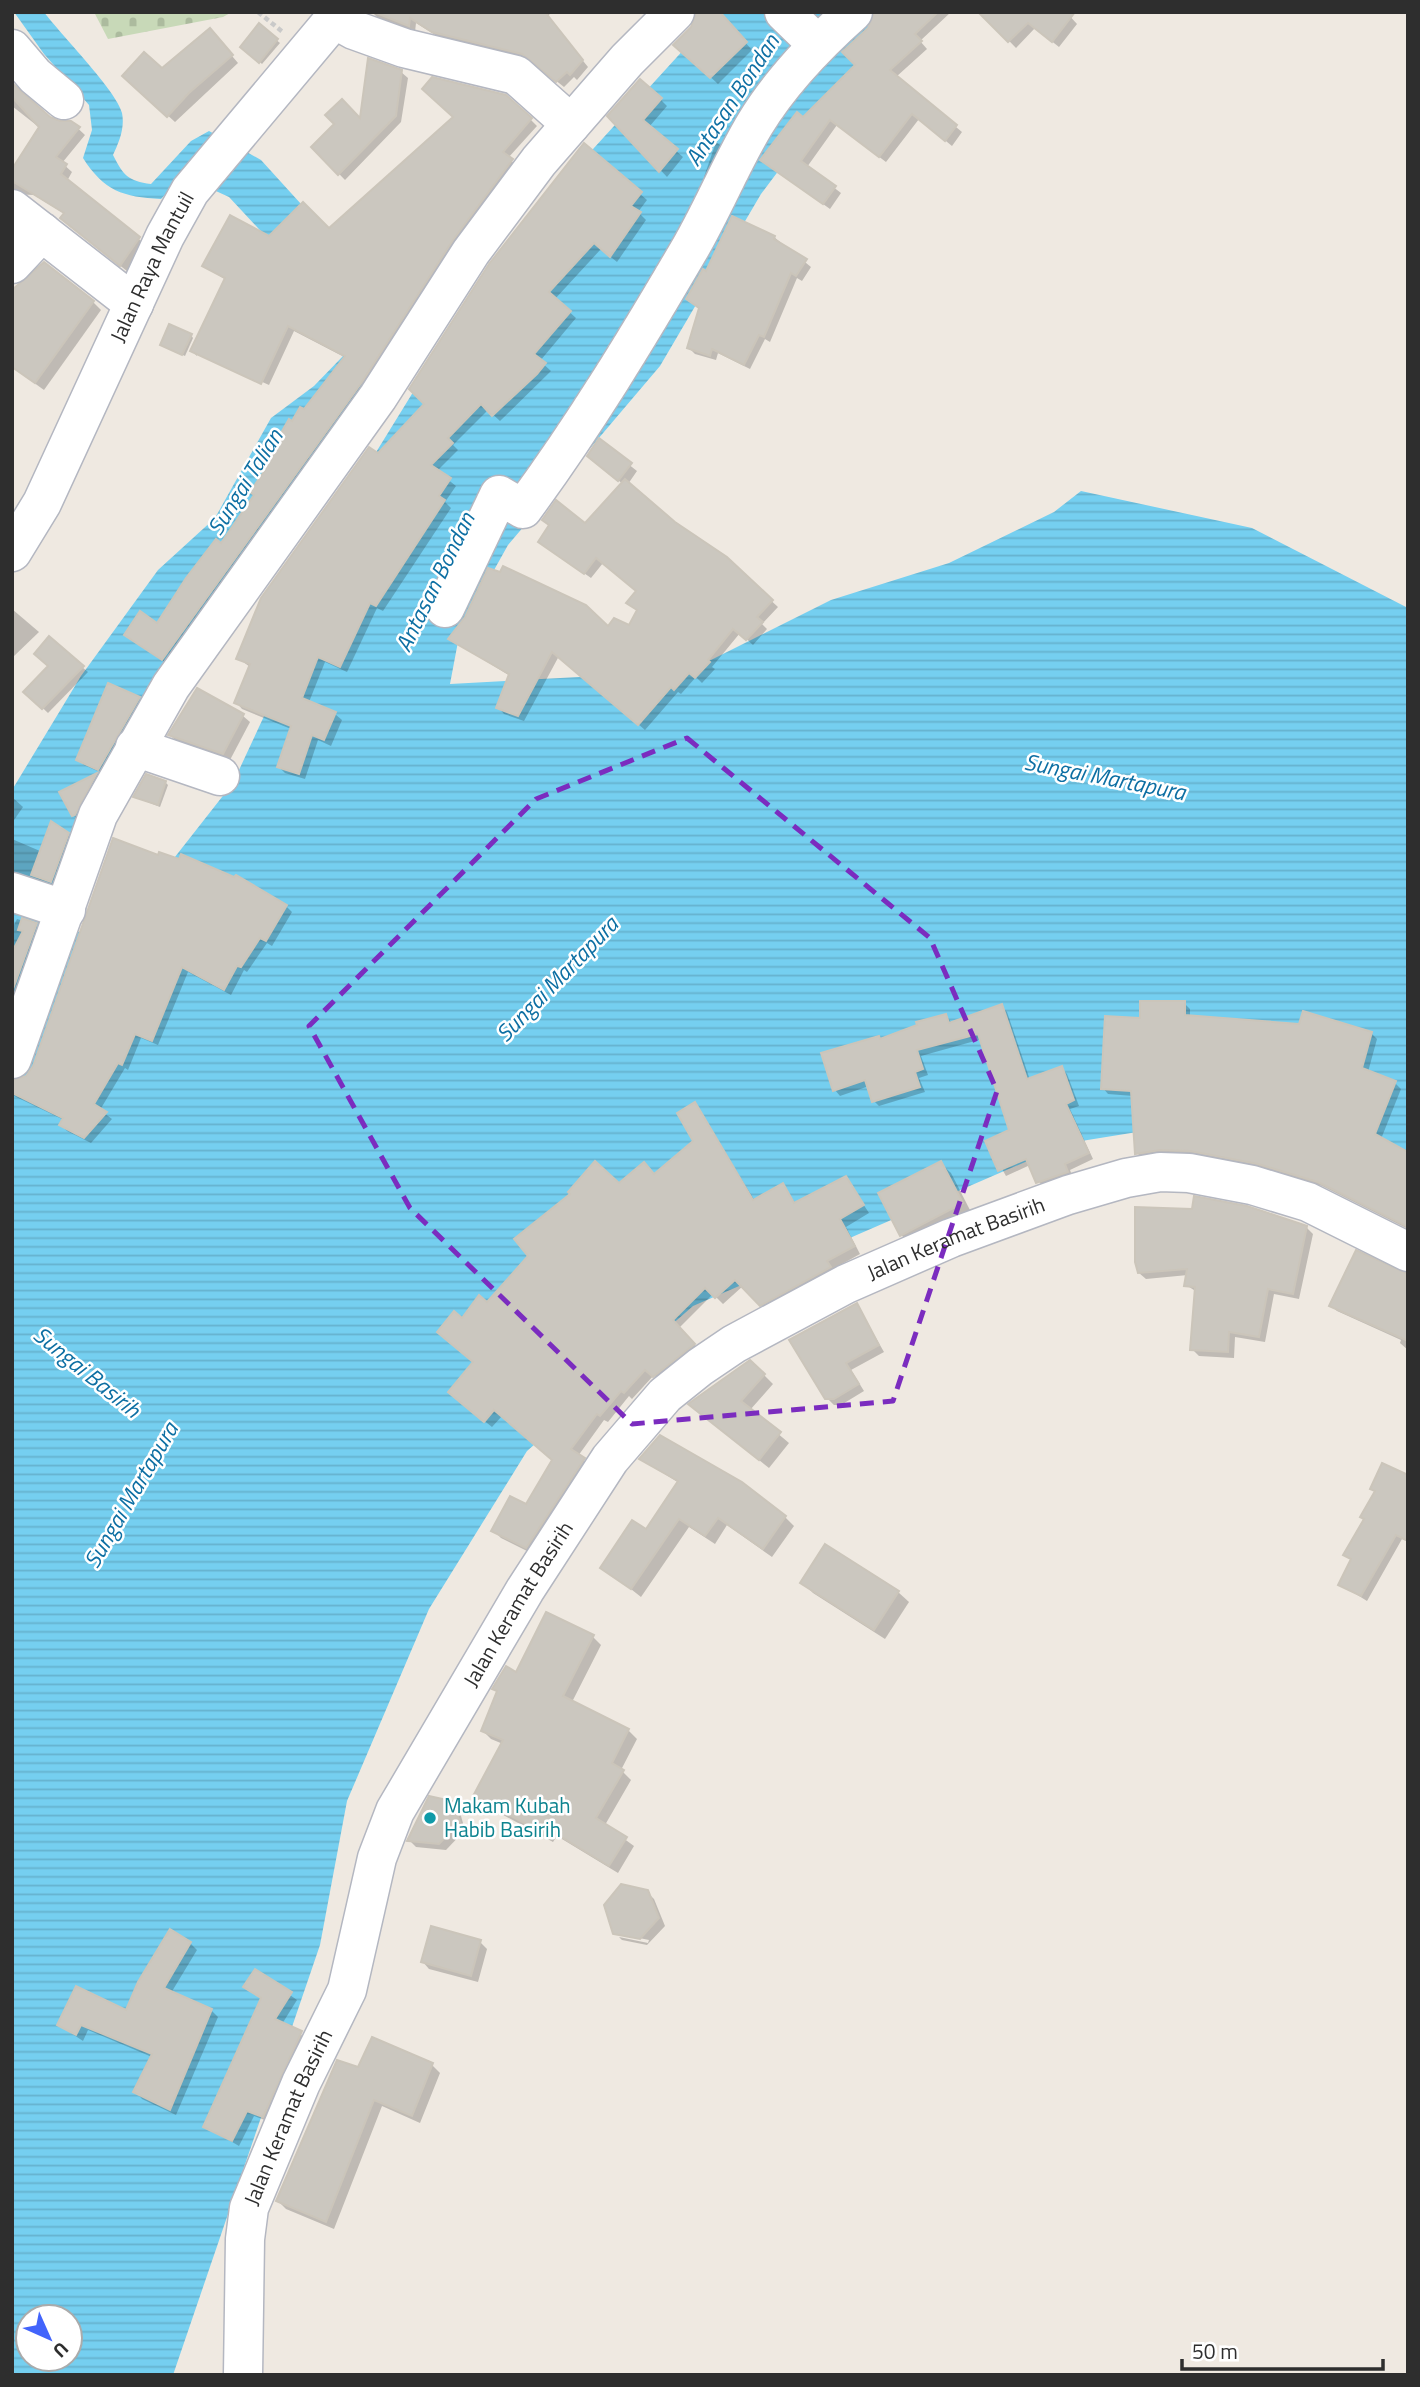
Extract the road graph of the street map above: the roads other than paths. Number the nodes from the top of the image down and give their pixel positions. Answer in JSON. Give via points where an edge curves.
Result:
{"nodes":[{"id":1,"x":675,"y":12,"type":"edge"},
{"id":2,"x":784,"y":12,"type":"edge"},
{"id":3,"x":853,"y":12,"type":"edge"},
{"id":4,"x":337,"y":16,"type":"edge"},
{"id":5,"x":817,"y":44,"type":"junction"},
{"id":6,"x":12,"y":49,"type":"edge"},
{"id":7,"x":64,"y":100,"type":"dead end"},
{"id":8,"x":571,"y":124,"type":"junction"},
{"id":9,"x":27,"y":220,"type":"edge"},
{"id":10,"x":12,"y":264,"type":"edge"},
{"id":11,"x":134,"y":303,"type":"junction"},
{"id":12,"x":12,"y":552,"type":"edge"},
{"id":13,"x":445,"y":608,"type":"dead end"},
{"id":14,"x":135,"y":747,"type":"junction"},
{"id":15,"x":220,"y":776,"type":"dead end"},
{"id":16,"x":12,"y":892,"type":"edge"},
{"id":17,"x":66,"y":910,"type":"junction"},
{"id":18,"x":12,"y":1059,"type":"edge"},
{"id":19,"x":1408,"y":1252,"type":"edge"},
{"id":20,"x":243,"y":2375,"type":"edge"}],
"edges":[{"from":1,"to":8,"type":"street"},
{"from":2,"to":5,"type":"street"},
{"from":3,"to":5,"type":"street"},
{"from":4,"to":8,"type":"street","via":[[354,30],[404,48],[516,75]]},
{"from":4,"to":11,"type":"street","name":"Jalan Raya Mantuil","via":[[190,191]]},
{"from":5,"to":13,"type":"street","via":[[755,124],[690,248],[587,422],[523,509],[499,495]]},
{"from":6,"to":7,"type":"street"},
{"from":8,"to":14,"type":"street","via":[[471,252],[378,397],[172,686]]},
{"from":9,"to":10,"type":"street"},
{"from":9,"to":11,"type":"street"},
{"from":11,"to":12,"type":"street","name":"Jalan Raya Mantuil","via":[[42,503]]},
{"from":14,"to":15,"type":"street"},
{"from":14,"to":17,"type":"street","via":[[98,815]]},
{"from":16,"to":17,"type":"street"},
{"from":17,"to":18,"type":"street"},
{"from":19,"to":20,"type":"street","name":"Jalan Keramat Basirih","via":[[1308,1202],[1252,1185],[1189,1173],[1126,1178],[951,1238],[846,1284],[700,1367],[666,1395],[630,1433],[525,1590],[395,1811],[377,1858],[347,1990],[301,2083],[249,2208]]}]}
